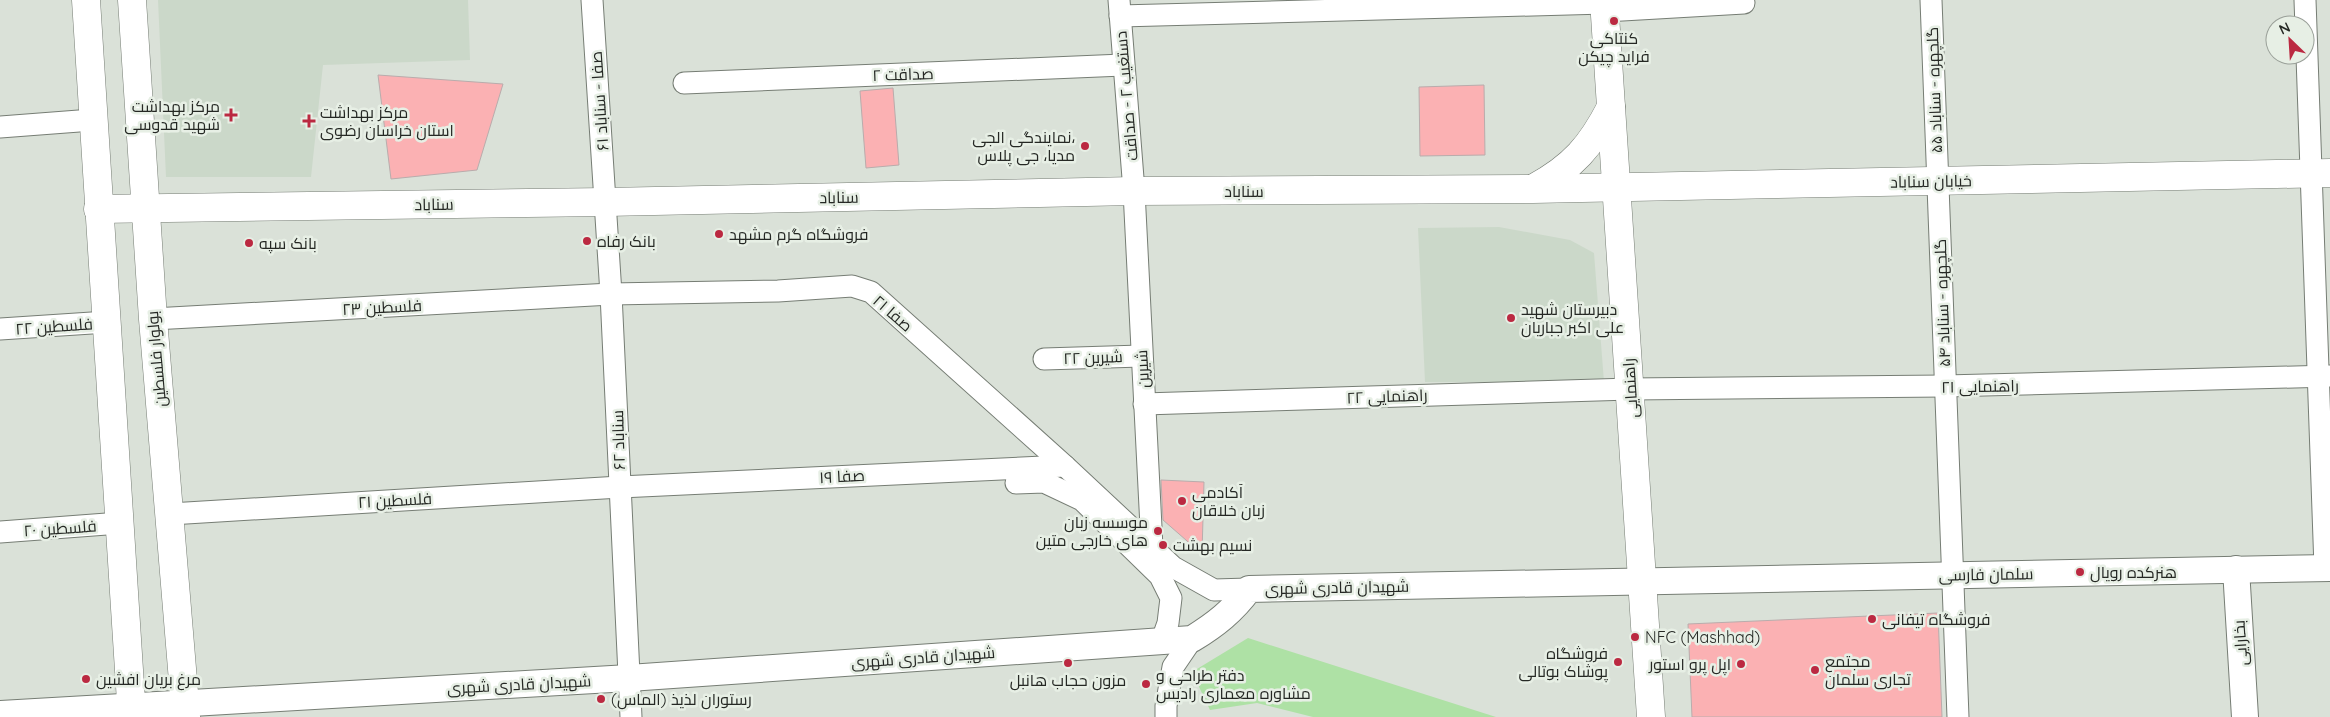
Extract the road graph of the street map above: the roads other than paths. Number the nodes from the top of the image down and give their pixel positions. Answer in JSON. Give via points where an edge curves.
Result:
{"nodes":[{"id":1,"x":86,"y":0,"type":"edge"},
{"id":2,"x":132,"y":0,"type":"edge"},
{"id":3,"x":592,"y":0,"type":"edge"},
{"id":4,"x":1930,"y":0,"type":"edge"},
{"id":5,"x":2305,"y":0,"type":"edge"},
{"id":6,"x":1744,"y":3,"type":"dead end"},
{"id":7,"x":1605,"y":5,"type":"edge"},
{"id":8,"x":1119,"y":8,"type":"edge"},
{"id":9,"x":1123,"y":64,"type":"junction"},
{"id":10,"x":684,"y":83,"type":"dead end"},
{"id":11,"x":1611,"y":107,"type":"junction"},
{"id":12,"x":79,"y":121,"type":"dead end"},
{"id":13,"x":0,"y":127,"type":"edge"},
{"id":14,"x":2321,"y":173,"type":"edge"},
{"id":15,"x":1938,"y":181,"type":"junction"},
{"id":16,"x":1617,"y":187,"type":"junction"},
{"id":17,"x":1532,"y":189,"type":"junction"},
{"id":18,"x":1134,"y":191,"type":"junction"},
{"id":19,"x":606,"y":202,"type":"junction"},
{"id":20,"x":145,"y":207,"type":"junction"},
{"id":21,"x":98,"y":209,"type":"junction"},
{"id":22,"x":611,"y":294,"type":"junction"},
{"id":23,"x":153,"y":319,"type":"junction"},
{"id":24,"x":107,"y":322,"type":"junction"},
{"id":25,"x":0,"y":329,"type":"edge"},
{"id":26,"x":1142,"y":356,"type":"junction"},
{"id":27,"x":1044,"y":359,"type":"dead end"},
{"id":28,"x":2324,"y":376,"type":"edge"},
{"id":29,"x":1946,"y":386,"type":"junction"},
{"id":30,"x":1630,"y":389,"type":"junction"},
{"id":31,"x":1144,"y":404,"type":"junction"},
{"id":32,"x":1065,"y":466,"type":"junction"},
{"id":33,"x":895,"y":473,"type":"junction"},
{"id":34,"x":620,"y":487,"type":"junction"},
{"id":35,"x":170,"y":514,"type":"junction"},
{"id":36,"x":120,"y":523,"type":"junction"},
{"id":37,"x":0,"y":532,"type":"edge"},
{"id":38,"x":1152,"y":547,"type":"junction"},
{"id":39,"x":2328,"y":568,"type":"edge"},
{"id":40,"x":2236,"y":570,"type":"junction"},
{"id":41,"x":1953,"y":575,"type":"junction"},
{"id":42,"x":1642,"y":581,"type":"junction"},
{"id":43,"x":1249,"y":589,"type":"junction"},
{"id":44,"x":1192,"y":639,"type":"junction"},
{"id":45,"x":1162,"y":640,"type":"junction"},
{"id":46,"x":629,"y":678,"type":"junction"},
{"id":47,"x":185,"y":710,"type":"edge"},
{"id":48,"x":132,"y":711,"type":"edge"},
{"id":49,"x":0,"y":714,"type":"edge"},
{"id":50,"x":631,"y":717,"type":"edge"},
{"id":51,"x":1166,"y":717,"type":"edge"},
{"id":52,"x":1651,"y":717,"type":"edge"},
{"id":53,"x":1958,"y":717,"type":"edge"},
{"id":54,"x":2245,"y":717,"type":"edge"}],
"edges":[{"from":1,"to":21,"type":"main road"},
{"from":2,"to":20,"type":"main road","name":"بولوار فلسطین"},
{"from":3,"to":19,"type":"street","name":"صفا - سناباد ۶۱"},
{"from":4,"to":15,"type":"street","name":"گلچهره - سناباد ۵۵"},
{"from":5,"to":14,"type":"street"},
{"from":6,"to":7,"type":"street"},
{"from":7,"to":8,"type":"street"},
{"from":7,"to":11,"type":"main road","name":"راهنمایی"},
{"from":8,"to":9,"type":"street","name":"دستغیب ۲ - صداقت"},
{"from":9,"to":10,"type":"street","name":"صداقت ۲"},
{"from":9,"to":18,"type":"street","name":"دستغیب ۲ - صداقت"},
{"from":11,"to":16,"type":"main road","name":"راهنمایی"},
{"from":11,"to":17,"type":"main road","via":[[1598,133],[1580,156],[1558,175]]},
{"from":12,"to":13,"type":"street"},
{"from":14,"to":15,"type":"main road","name":"خیابان سناباد"},
{"from":14,"to":28,"type":"street"},
{"from":15,"to":16,"type":"main road","name":"خیابان سناباد"},
{"from":15,"to":29,"type":"street","name":"گلچهره - سناباد ۵۴"},
{"from":16,"to":17,"type":"main road","name":"خیابان سناباد"},
{"from":16,"to":30,"type":"main road","name":"راهنمایی"},
{"from":17,"to":18,"type":"main road","name":"سناباد"},
{"from":18,"to":19,"type":"main road","name":"سناباد"},
{"from":18,"to":26,"type":"street","name":"شیرین"},
{"from":19,"to":20,"type":"main road","name":"سناباد"},
{"from":19,"to":22,"type":"street","name":"سناباد ۶۲"},
{"from":20,"to":21,"type":"main road"},
{"from":20,"to":23,"type":"main road","name":"بولوار فلسطین"},
{"from":21,"to":24,"type":"main road"},
{"from":22,"to":23,"type":"street","name":"فلسطین ۲۳"},
{"from":22,"to":32,"type":"street","name":"صفا ۲۱","via":[[778,291],[852,286],[871,292]]},
{"from":22,"to":34,"type":"street","name":"سناباد ۶۲"},
{"from":23,"to":35,"type":"main road","name":"بولوار فلسطین"},
{"from":24,"to":25,"type":"street","name":"فلسطین ۲۲"},
{"from":24,"to":36,"type":"main road"},
{"from":26,"to":27,"type":"street","name":"شیرین ۲۲"},
{"from":26,"to":31,"type":"street","name":"شیرین"},
{"from":28,"to":29,"type":"street","name":"راهنمایی ۲۱"},
{"from":28,"to":39,"type":"street"},
{"from":29,"to":30,"type":"street","name":"راهنمایی ۲۱"},
{"from":29,"to":41,"type":"street","name":"گلچهره - سناباد ۵۴"},
{"from":30,"to":31,"type":"street","name":"راهنمایی ۲۲"},
{"from":30,"to":42,"type":"main road","name":"راهنمایی"},
{"from":31,"to":38,"type":"street","name":"شیرین"},
{"from":32,"to":33,"type":"street","name":"صفا ۱۹"},
{"from":32,"to":38,"type":"street","name":"صفا ۲۱"},
{"from":33,"to":34,"type":"street","name":"صفا ۱۹"},
{"from":33,"to":45,"type":"street","via":[[928,485],[1044,482],[1082,500],[1160,576],[1172,598]]},
{"from":34,"to":35,"type":"street","name":"فلسطین ۲۱"},
{"from":34,"to":46,"type":"street","name":"سناباد ۶۲"},
{"from":35,"to":47,"type":"main road","name":"بولوار فلسطین"},
{"from":36,"to":37,"type":"street","name":"فلسطین ۲۰"},
{"from":36,"to":48,"type":"main road"},
{"from":38,"to":43,"type":"street","name":"صفا ۲۱","via":[[1173,567],[1214,590]]},
{"from":39,"to":40,"type":"street","name":"سلمان فارسی"},
{"from":40,"to":41,"type":"street","name":"سلمان فارسی"},
{"from":40,"to":54,"type":"street","name":"بخارایی"},
{"from":41,"to":42,"type":"street","name":"سلمان فارسی"},
{"from":41,"to":53,"type":"street","name":"گلچهره - سناباد ۵۴"},
{"from":42,"to":43,"type":"street","name":"شهیدان قادری شهری"},
{"from":42,"to":52,"type":"main road","name":"راهنمایی"},
{"from":43,"to":44,"type":"street","name":"شهیدان قادری شهری","via":[[1237,606],[1219,622]]},
{"from":44,"to":45,"type":"street","name":"شهیدان قادری شهری"},
{"from":44,"to":51,"type":"street","via":[[1173,667]]},
{"from":45,"to":46,"type":"street","name":"شهیدان قادری شهری"},
{"from":46,"to":47,"type":"street","name":"شهیدان قادری شهری"},
{"from":46,"to":50,"type":"street","name":"سناباد ۶۲"},
{"from":47,"to":48,"type":"street","name":"شهیدان قادری شهری"},
{"from":48,"to":49,"type":"street","name":"شهیدان قادری شهری"}]}
